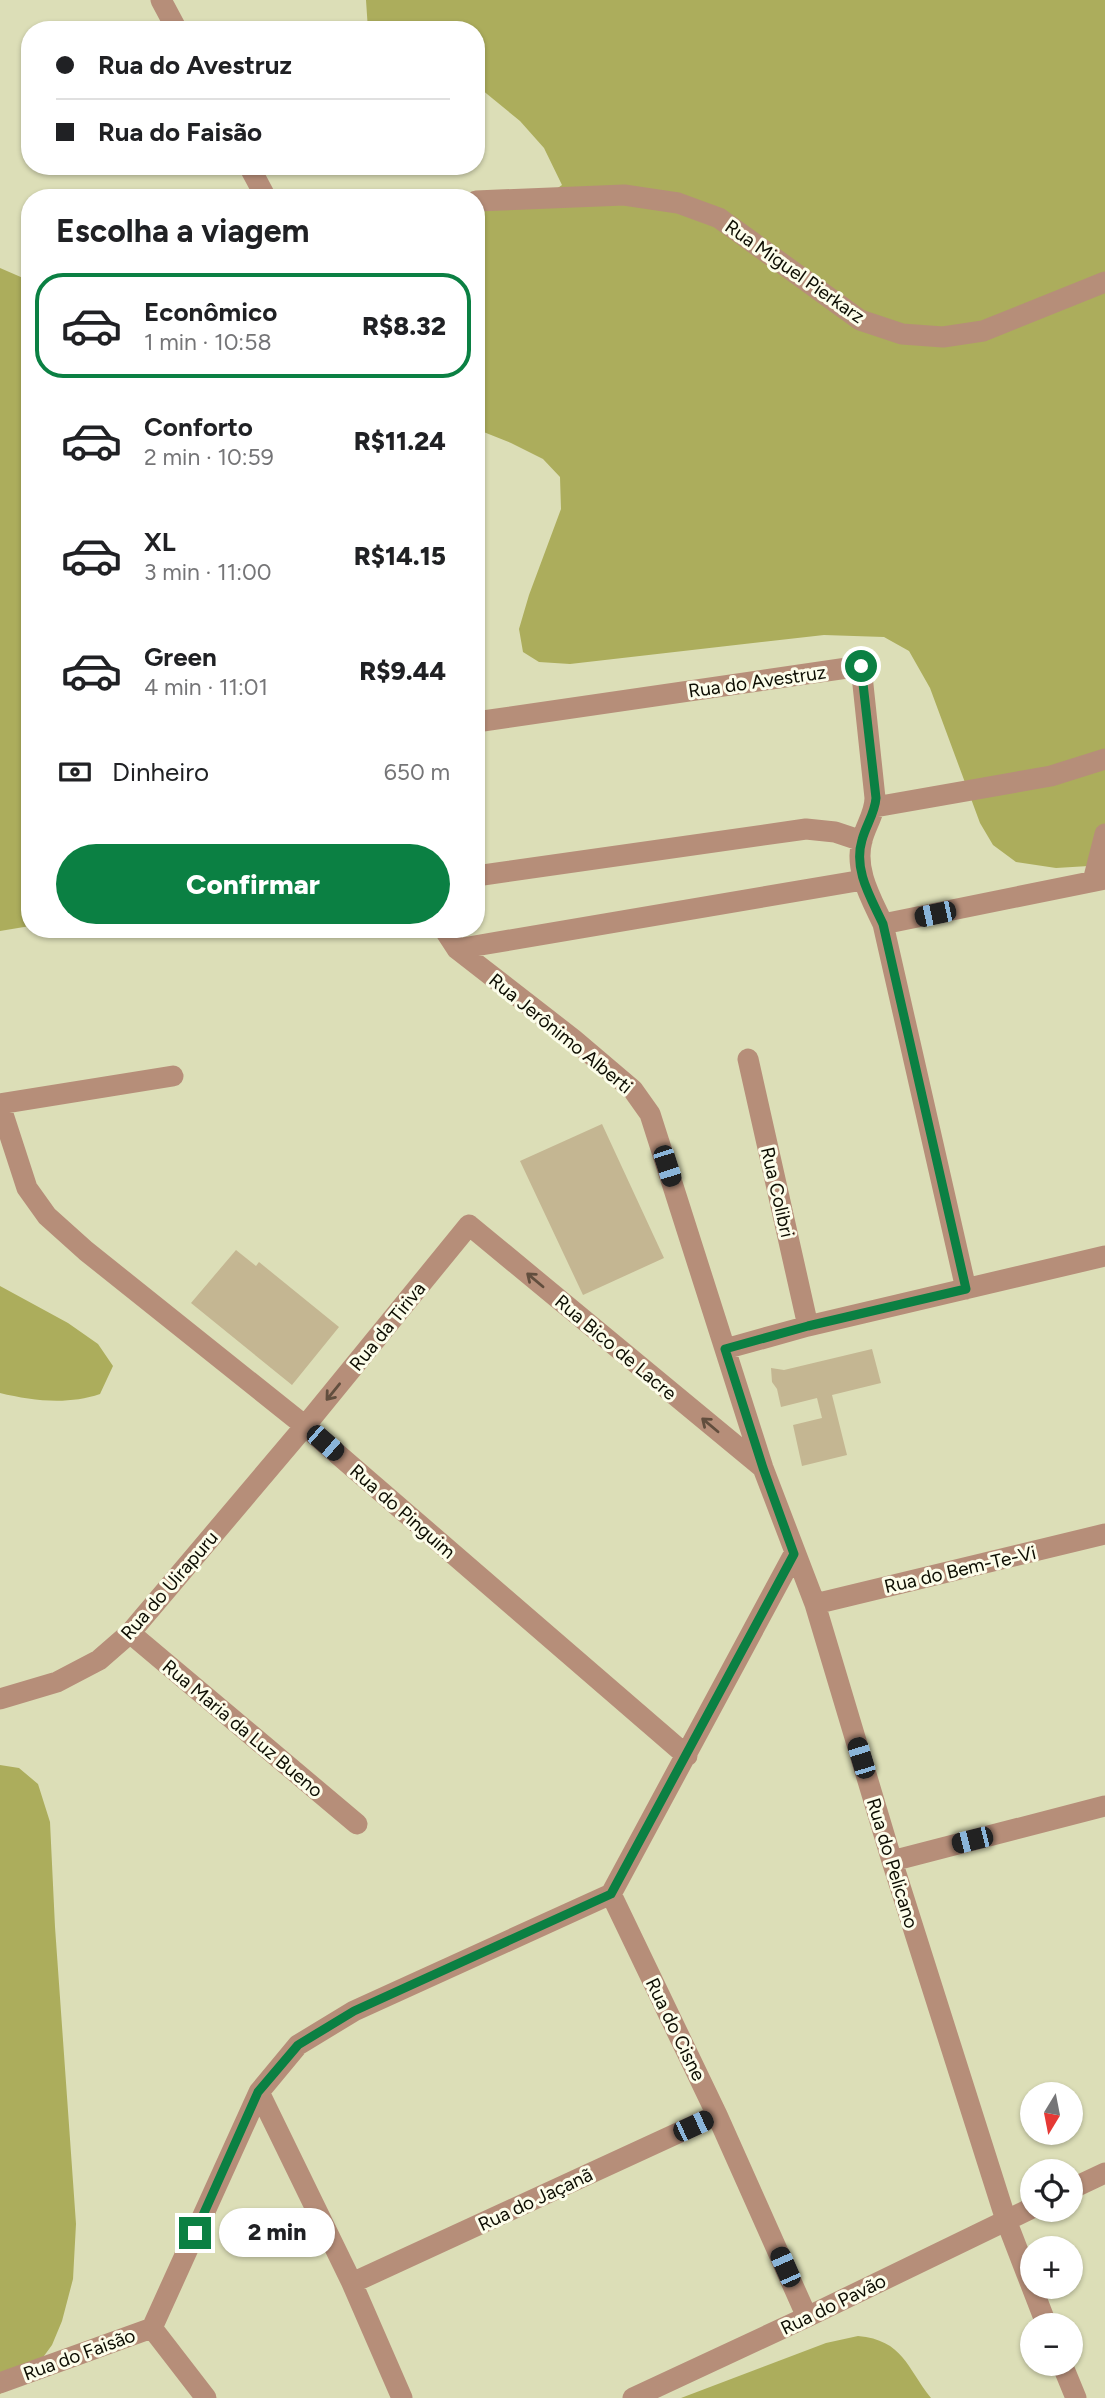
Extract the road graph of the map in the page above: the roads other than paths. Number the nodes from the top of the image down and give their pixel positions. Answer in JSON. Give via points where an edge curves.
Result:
{"nodes":[{"id":1,"x":161,"y":0,"type":"edge"},
{"id":2,"x":172,"y":21,"type":"edge"},
{"id":3,"x":485,"y":201,"type":"edge"},
{"id":4,"x":1105,"y":282,"type":"edge"},
{"id":5,"x":485,"y":721,"type":"edge"},
{"id":6,"x":1105,"y":759,"type":"edge"},
{"id":7,"x":875,"y":807,"type":"junction"},
{"id":8,"x":1105,"y":834,"type":"edge"},
{"id":9,"x":862,"y":841,"type":"junction"},
{"id":10,"x":485,"y":875,"type":"edge"},
{"id":11,"x":863,"y":880,"type":"junction"},
{"id":12,"x":1099,"y":880,"type":"edge"},
{"id":13,"x":883,"y":924,"type":"junction"},
{"id":14,"x":450,"y":938,"type":"edge"},
{"id":15,"x":457,"y":948,"type":"junction"},
{"id":16,"x":748,"y":1059,"type":"dead end"},
{"id":17,"x":173,"y":1076,"type":"dead end"},
{"id":18,"x":0,"y":1104,"type":"edge"},
{"id":19,"x":469,"y":1225,"type":"joint"},
{"id":20,"x":1105,"y":1256,"type":"edge"},
{"id":21,"x":966,"y":1289,"type":"junction"},
{"id":22,"x":808,"y":1326,"type":"junction"},
{"id":23,"x":725,"y":1349,"type":"junction"},
{"id":24,"x":305,"y":1426,"type":"junction"},
{"id":25,"x":763,"y":1468,"type":"junction"},
{"id":26,"x":1105,"y":1534,"type":"edge"},
{"id":27,"x":794,"y":1554,"type":"junction"},
{"id":28,"x":816,"y":1604,"type":"junction"},
{"id":29,"x":130,"y":1633,"type":"junction"},
{"id":30,"x":0,"y":1699,"type":"edge"},
{"id":31,"x":687,"y":1756,"type":"junction"},
{"id":32,"x":1105,"y":1807,"type":"edge"},
{"id":33,"x":357,"y":1824,"type":"dead end"},
{"id":34,"x":892,"y":1861,"type":"junction"},
{"id":35,"x":611,"y":1894,"type":"junction"},
{"id":36,"x":258,"y":2092,"type":"junction"},
{"id":37,"x":717,"y":2115,"type":"junction"},
{"id":38,"x":1105,"y":2173,"type":"edge"},
{"id":39,"x":1083,"y":2183,"type":"edge"},
{"id":40,"x":1020,"y":2214,"type":"edge"},
{"id":41,"x":1006,"y":2220,"type":"junction"},
{"id":42,"x":352,"y":2283,"type":"junction"},
{"id":43,"x":1042,"y":2313,"type":"edge"},
{"id":44,"x":807,"y":2317,"type":"junction"},
{"id":45,"x":152,"y":2328,"type":"junction"},
{"id":46,"x":1067,"y":2376,"type":"edge"},
{"id":47,"x":0,"y":2382,"type":"edge"},
{"id":48,"x":673,"y":2390,"type":"edge"},
{"id":49,"x":206,"y":2398,"type":"edge"},
{"id":50,"x":402,"y":2398,"type":"edge"},
{"id":51,"x":633,"y":2398,"type":"edge"},
{"id":52,"x":1076,"y":2398,"type":"edge"}],
"edges":[{"from":1,"to":2,"type":"street"},
{"from":3,"to":4,"type":"street","name":"Rua Miguel Pierkarz","via":[[624,195],[678,203],[719,218],[860,320],[902,334],[943,337],[984,331]]},
{"from":5,"to":7,"type":"street","name":"Rua do Avestruz","via":[[861,666]]},
{"from":6,"to":7,"type":"street","via":[[1051,776]]},
{"from":7,"to":9,"type":"street","name":"Rua do Avestruz"},
{"from":8,"to":12,"type":"street"},
{"from":9,"to":10,"type":"street","via":[[806,829]]},
{"from":9,"to":11,"type":"street","name":"Rua do Avestruz"},
{"from":11,"to":13,"type":"street","name":"Rua do Avestruz"},
{"from":11,"to":15,"type":"street"},
{"from":12,"to":13,"type":"street"},
{"from":13,"to":21,"type":"street","name":"Rua do Avestruz"},
{"from":14,"to":15,"type":"street","name":"Rua Jerônimo Alberti"},
{"from":15,"to":23,"type":"street","name":"Rua Jerônimo Alberti","via":[[573,1038],[633,1090],[650,1114]]},
{"from":16,"to":22,"type":"street","name":"Rua Colibri"},
{"from":17,"to":18,"type":"street"},
{"from":18,"to":24,"type":"street","name":"Rua do Pinguim","via":[[27,1188],[47,1216]]},
{"from":19,"to":24,"type":"street","name":"Rua da Tiriva","one_way":true},
{"from":25,"to":19,"type":"street","name":"Rua Bico de Lacre","one_way":true},
{"from":20,"to":21,"type":"street"},
{"from":21,"to":22,"type":"street"},
{"from":22,"to":23,"type":"street"},
{"from":23,"to":25,"type":"street","name":"Rua Jerônimo Alberti"},
{"from":24,"to":29,"type":"street","name":"Rua do Uirapuru"},
{"from":24,"to":31,"type":"street","name":"Rua do Pinguim"},
{"from":25,"to":27,"type":"street","name":"Rua do Pelicano"},
{"from":26,"to":28,"type":"street","name":"Rua do Bem-Te-Vi"},
{"from":27,"to":28,"type":"street","name":"Rua do Pelicano"},
{"from":27,"to":31,"type":"street"},
{"from":28,"to":34,"type":"street","name":"Rua do Pelicano"},
{"from":29,"to":30,"type":"street","name":"Rua do Uirapuru","via":[[99,1660],[57,1682]]},
{"from":29,"to":33,"type":"street","name":"Rua Maria da Luz Bueno"},
{"from":31,"to":35,"type":"street"},
{"from":32,"to":34,"type":"street"},
{"from":34,"to":41,"type":"street","name":"Rua do Pelicano"},
{"from":35,"to":36,"type":"street","via":[[354,2011],[298,2045]]},
{"from":35,"to":37,"type":"street","name":"Rua do Cisne"},
{"from":36,"to":42,"type":"street"},
{"from":36,"to":45,"type":"street","name":"Rua do Faisão"},
{"from":37,"to":42,"type":"street","name":"Rua do Jaçanã"},
{"from":37,"to":44,"type":"street","name":"Rua do Cisne"},
{"from":38,"to":39,"type":"street"},
{"from":40,"to":41,"type":"street","name":"Rua do Pavão"},
{"from":41,"to":43,"type":"street","name":"Rua do Pelicano"},
{"from":41,"to":44,"type":"street","name":"Rua do Pavão"},
{"from":42,"to":50,"type":"street"},
{"from":44,"to":48,"type":"street","name":"Rua do Pavão"},
{"from":45,"to":47,"type":"street","name":"Rua do Faisão"},
{"from":45,"to":49,"type":"street"},
{"from":46,"to":52,"type":"street"},
{"from":48,"to":51,"type":"street","name":"Rua do Pavão"}]}
